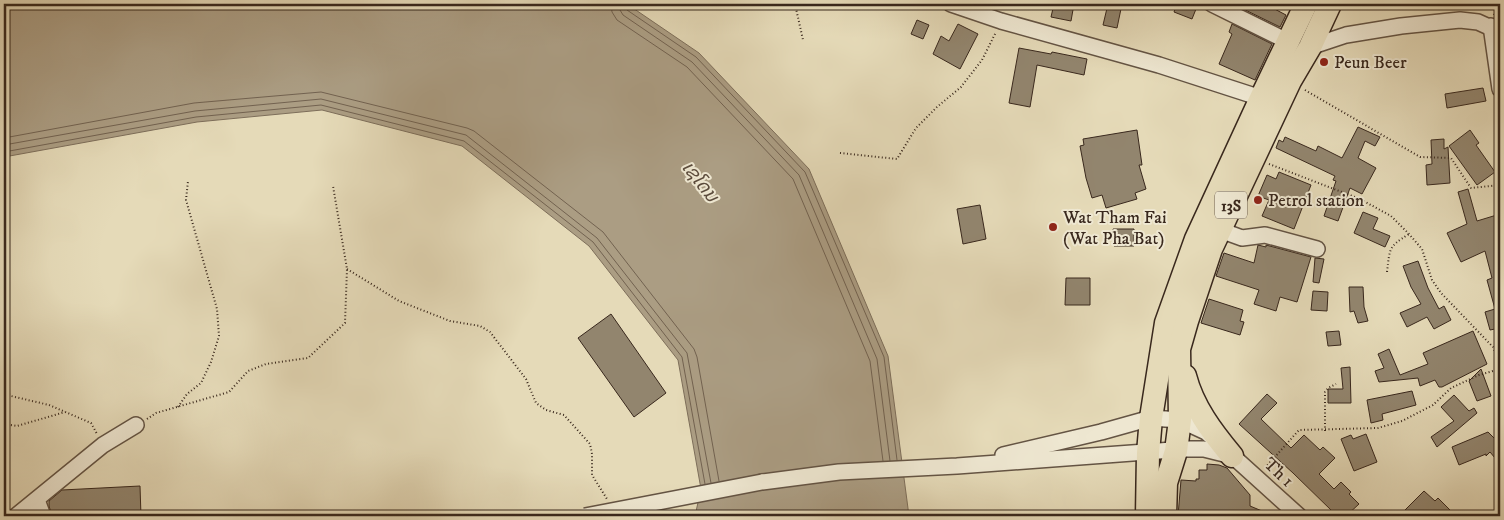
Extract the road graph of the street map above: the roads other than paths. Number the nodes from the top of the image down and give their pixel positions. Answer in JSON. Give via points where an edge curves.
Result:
{"nodes":[{"id":1,"x":951,"y":4,"type":"edge"},
{"id":2,"x":1212,"y":4,"type":"edge"},
{"id":3,"x":1306,"y":4,"type":"edge"},
{"id":4,"x":1330,"y":4,"type":"edge"},
{"id":5,"x":1495,"y":29,"type":"edge"},
{"id":6,"x":1299,"y":44,"type":"junction"},
{"id":7,"x":1500,"y":90,"type":"edge"},
{"id":8,"x":1270,"y":103,"type":"junction"},
{"id":9,"x":1220,"y":230,"type":"junction"},
{"id":10,"x":1316,"y":249,"type":"dead end"},
{"id":11,"x":1179,"y":349,"type":"junction"},
{"id":12,"x":1151,"y":418,"type":"junction"},
{"id":13,"x":1180,"y":420,"type":"junction"},
{"id":14,"x":136,"y":424,"type":"road end"},
{"id":15,"x":1176,"y":451,"type":"junction"},
{"id":16,"x":1148,"y":453,"type":"junction"},
{"id":17,"x":1232,"y":456,"type":"junction"},
{"id":18,"x":957,"y":466,"type":"junction"},
{"id":19,"x":36,"y":500,"type":"junction"},
{"id":20,"x":16,"y":516,"type":"edge"},
{"id":21,"x":43,"y":516,"type":"edge"},
{"id":22,"x":585,"y":516,"type":"edge"},
{"id":23,"x":1147,"y":516,"type":"edge"},
{"id":24,"x":1165,"y":516,"type":"edge"},
{"id":25,"x":1299,"y":516,"type":"edge"}],
"edges":[{"from":1,"to":8,"type":"street","via":[[1159,65]]},
{"from":2,"to":6,"type":"street"},
{"from":3,"to":6,"type":"highway","number":"13S"},
{"from":4,"to":6,"type":"highway","number":"13S"},
{"from":5,"to":6,"type":"street","via":[[1478,22],[1460,20],[1401,26]]},
{"from":5,"to":7,"type":"street"},
{"from":6,"to":8,"type":"highway","number":"13S"},
{"from":6,"to":8,"type":"highway","number":"13S","via":[[1290,81]]},
{"from":8,"to":9,"type":"highway","number":"13S","via":[[1253,157]]},
{"from":8,"to":12,"type":"highway","number":"13S","via":[[1196,239],[1166,323]]},
{"from":9,"to":10,"type":"street","via":[[1242,238],[1265,235]]},
{"from":9,"to":11,"type":"highway","number":"13S"},
{"from":11,"to":13,"type":"highway","number":"13S"},
{"from":11,"to":17,"type":"highway","via":[[1197,407]]},
{"from":12,"to":13,"type":"street"},
{"from":12,"to":16,"type":"highway","number":"13S"},
{"from":12,"to":18,"type":"street"},
{"from":13,"to":15,"type":"highway","number":"13S"},
{"from":13,"to":17,"type":"street","name":"Th 1","via":[[1206,432]]},
{"from":14,"to":19,"type":"street","via":[[102,445]]},
{"from":15,"to":16,"type":"street","name":"Th 1"},
{"from":15,"to":17,"type":"street","name":"Th 1","via":[[1204,449]]},
{"from":15,"to":24,"type":"highway","number":"13S","via":[[1166,483]]},
{"from":16,"to":18,"type":"street","name":"Th 1"},
{"from":16,"to":23,"type":"highway","number":"13S"},
{"from":17,"to":25,"type":"street","name":"Th 1"},
{"from":18,"to":22,"type":"street","bridge":true,"via":[[839,472],[762,482]]},
{"from":19,"to":20,"type":"street"},
{"from":19,"to":21,"type":"street"}]}
